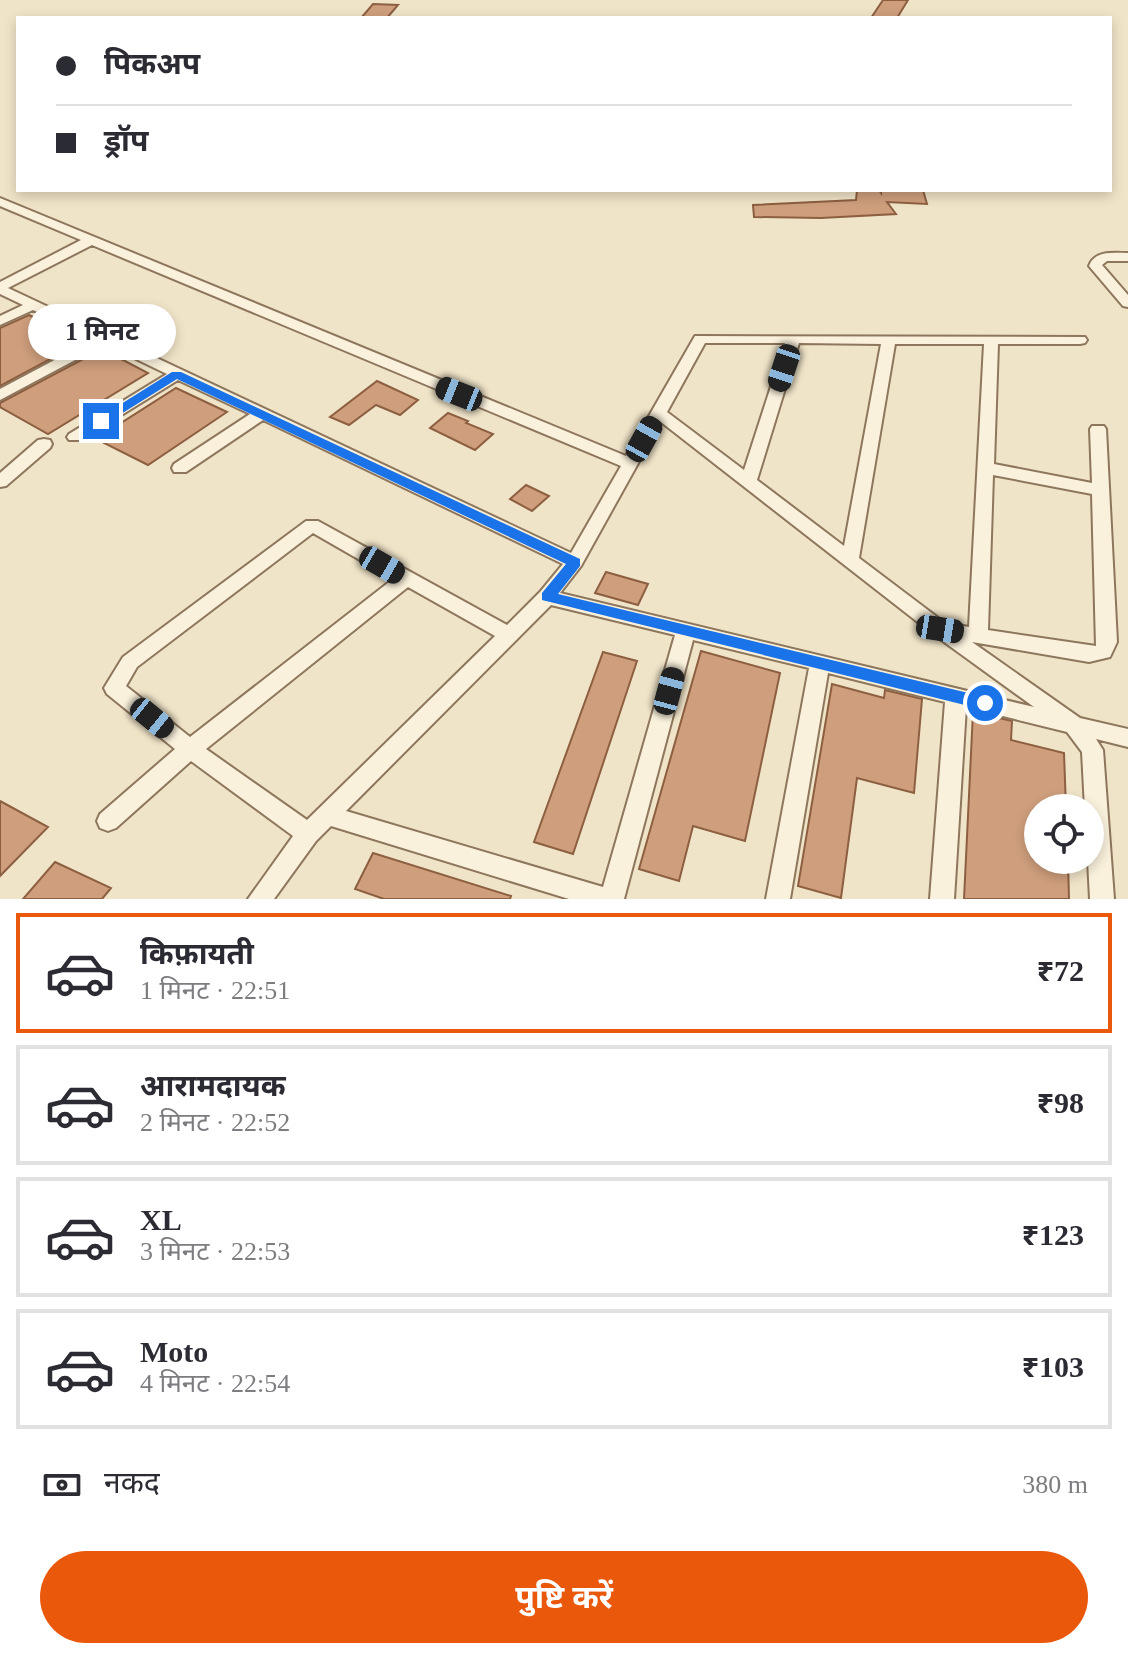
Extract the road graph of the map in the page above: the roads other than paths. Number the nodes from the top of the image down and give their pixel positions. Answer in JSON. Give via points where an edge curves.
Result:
{"nodes":[{"id":1,"x":0,"y":202,"type":"edge"},
{"id":2,"x":89,"y":241,"type":"junction"},
{"id":3,"x":1128,"y":257,"type":"edge"},
{"id":4,"x":0,"y":288,"type":"edge"},
{"id":5,"x":1128,"y":303,"type":"edge"},
{"id":6,"x":33,"y":305,"type":"junction"},
{"id":7,"x":0,"y":321,"type":"edge"},
{"id":8,"x":104,"y":339,"type":"junction"},
{"id":9,"x":793,"y":339,"type":"junction"},
{"id":10,"x":889,"y":339,"type":"junction"},
{"id":11,"x":991,"y":340,"type":"junction"},
{"id":12,"x":1080,"y":340,"type":"dead end"},
{"id":13,"x":177,"y":374,"type":"junction"},
{"id":14,"x":0,"y":395,"type":"edge"},
{"id":15,"x":659,"y":413,"type":"junction"},
{"id":16,"x":261,"y":414,"type":"junction"},
{"id":17,"x":1098,"y":429,"type":"dead end"},
{"id":18,"x":75,"y":437,"type":"dead end"},
{"id":19,"x":44,"y":444,"type":"dead end"},
{"id":20,"x":630,"y":464,"type":"junction"},
{"id":21,"x":180,"y":468,"type":"dead end"},
{"id":22,"x":985,"y":468,"type":"junction"},
{"id":23,"x":0,"y":482,"type":"edge"},
{"id":24,"x":748,"y":482,"type":"junction"},
{"id":25,"x":1100,"y":490,"type":"junction"},
{"id":26,"x":850,"y":560,"type":"junction"},
{"id":27,"x":575,"y":562,"type":"junction"},
{"id":28,"x":405,"y":579,"type":"junction"},
{"id":29,"x":547,"y":597,"type":"junction"},
{"id":30,"x":940,"y":629,"type":"junction"},
{"id":31,"x":685,"y":632,"type":"junction"},
{"id":32,"x":507,"y":634,"type":"junction"},
{"id":33,"x":978,"y":635,"type":"junction"},
{"id":34,"x":819,"y":665,"type":"junction"},
{"id":35,"x":956,"y":697,"type":"junction"},
{"id":36,"x":1072,"y":723,"type":"junction"},
{"id":37,"x":1128,"y":738,"type":"edge"},
{"id":38,"x":190,"y":749,"type":"junction"},
{"id":39,"x":328,"y":815,"type":"junction"},
{"id":40,"x":108,"y":821,"type":"dead end"},
{"id":41,"x":308,"y":834,"type":"junction"},
{"id":42,"x":260,"y":899,"type":"edge"},
{"id":43,"x":605,"y":899,"type":"edge"},
{"id":44,"x":612,"y":899,"type":"edge"},
{"id":45,"x":778,"y":899,"type":"edge"},
{"id":46,"x":942,"y":899,"type":"edge"},
{"id":47,"x":1102,"y":899,"type":"edge"}],
"edges":[{"from":1,"to":2,"type":"street"},
{"from":2,"to":4,"type":"street"},
{"from":2,"to":20,"type":"street"},
{"from":3,"to":5,"type":"street","via":[[1104,257],[1095,266]]},
{"from":4,"to":6,"type":"street"},
{"from":6,"to":7,"type":"street"},
{"from":6,"to":8,"type":"street"},
{"from":8,"to":13,"type":"street"},
{"from":8,"to":14,"type":"street"},
{"from":9,"to":10,"type":"street"},
{"from":9,"to":15,"type":"street","via":[[700,339]]},
{"from":9,"to":24,"type":"street"},
{"from":10,"to":11,"type":"street"},
{"from":10,"to":26,"type":"street"},
{"from":11,"to":12,"type":"street"},
{"from":11,"to":22,"type":"street"},
{"from":13,"to":16,"type":"street"},
{"from":13,"to":18,"type":"street"},
{"from":15,"to":20,"type":"street"},
{"from":15,"to":24,"type":"street"},
{"from":16,"to":21,"type":"street"},
{"from":16,"to":27,"type":"street"},
{"from":17,"to":25,"type":"street"},
{"from":19,"to":23,"type":"street"},
{"from":20,"to":27,"type":"street"},
{"from":22,"to":25,"type":"street"},
{"from":22,"to":33,"type":"street"},
{"from":24,"to":26,"type":"street"},
{"from":25,"to":33,"type":"street","via":[[1107,642],[1103,652]]},
{"from":26,"to":30,"type":"street"},
{"from":27,"to":29,"type":"street"},
{"from":28,"to":32,"type":"street"},
{"from":28,"to":38,"type":"street"},
{"from":28,"to":38,"type":"street","via":[[312,525],[130,662],[114,688]]},
{"from":29,"to":31,"type":"street"},
{"from":29,"to":32,"type":"street"},
{"from":30,"to":33,"type":"street"},
{"from":30,"to":36,"type":"street"},
{"from":31,"to":34,"type":"street"},
{"from":31,"to":44,"type":"street"},
{"from":32,"to":39,"type":"street"},
{"from":34,"to":35,"type":"street"},
{"from":34,"to":45,"type":"street"},
{"from":35,"to":36,"type":"street"},
{"from":35,"to":46,"type":"street"},
{"from":36,"to":37,"type":"street"},
{"from":36,"to":47,"type":"street","via":[[1092,750]]},
{"from":38,"to":40,"type":"street"},
{"from":38,"to":41,"type":"street"},
{"from":39,"to":41,"type":"street"},
{"from":39,"to":43,"type":"street"},
{"from":41,"to":42,"type":"street"}]}
